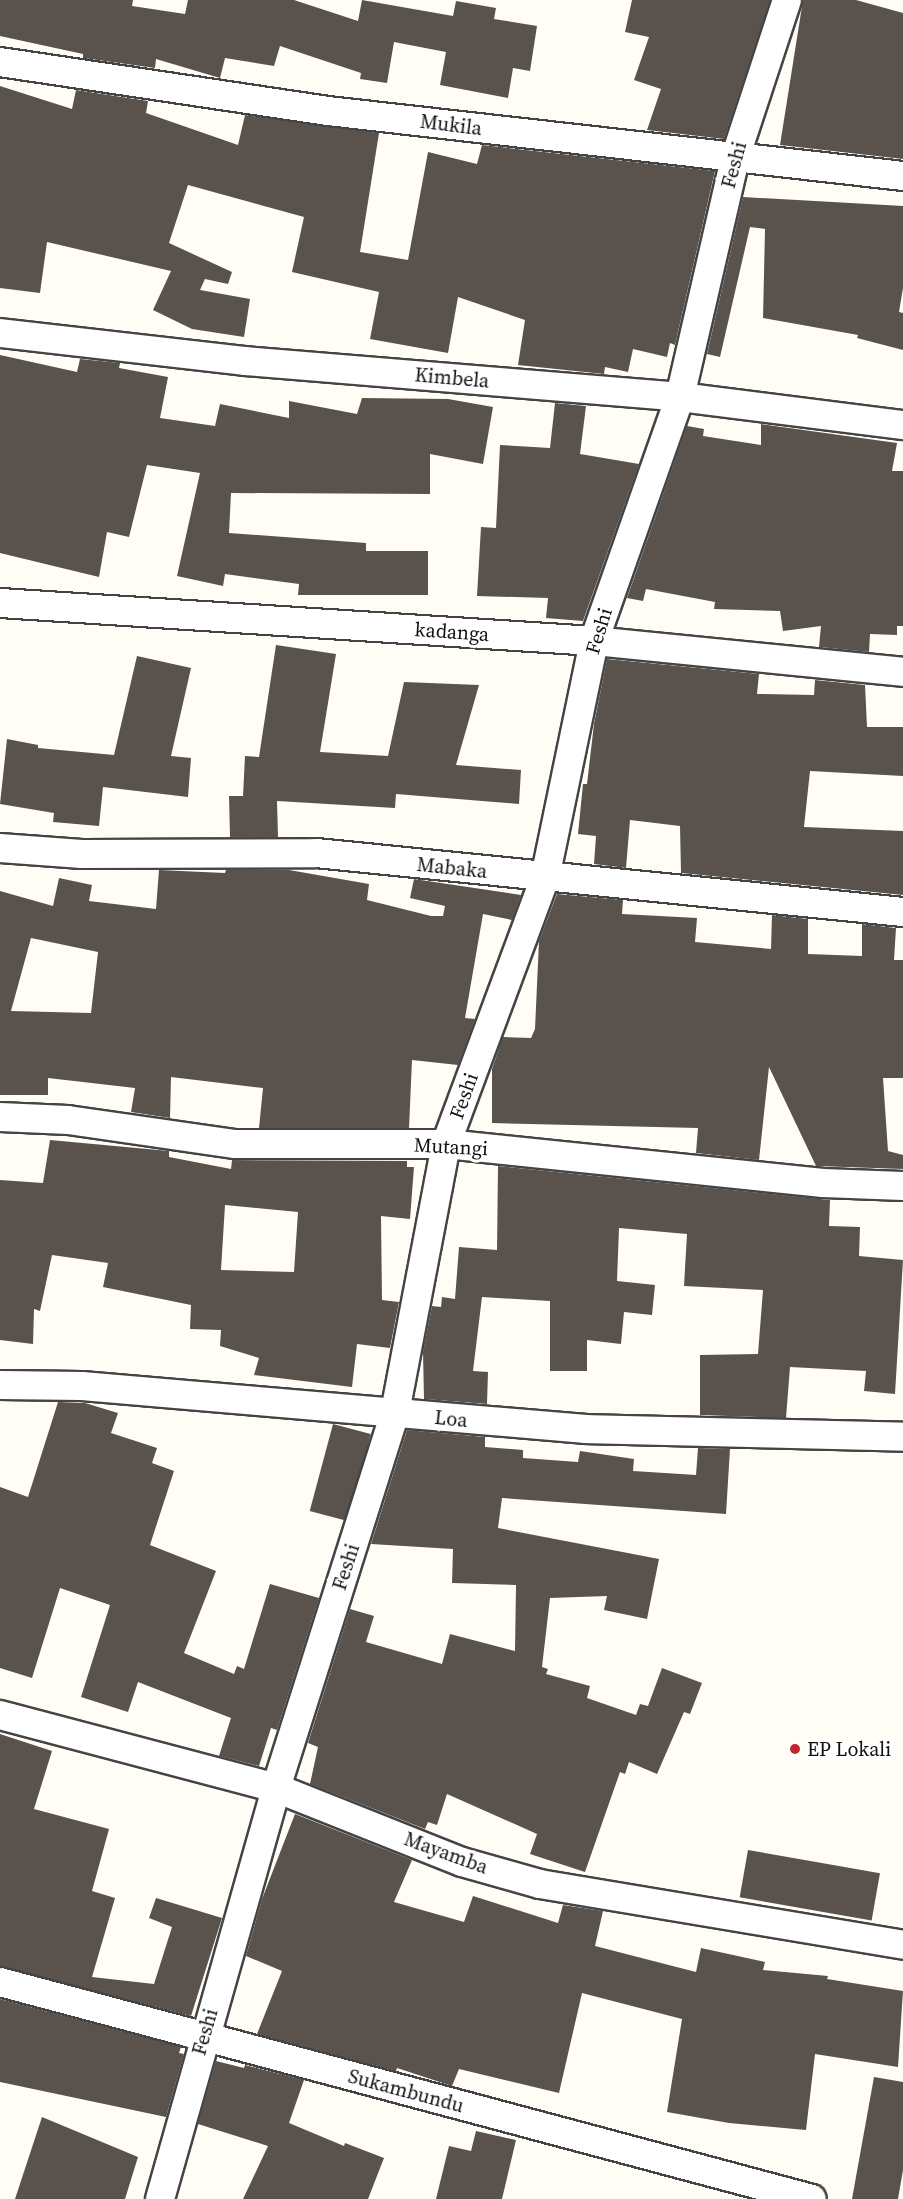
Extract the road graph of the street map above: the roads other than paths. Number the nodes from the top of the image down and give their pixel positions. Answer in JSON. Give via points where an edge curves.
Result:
{"nodes":[{"id":1,"x":787,"y":0,"type":"edge"},
{"id":2,"x":0,"y":62,"type":"edge"},
{"id":3,"x":736,"y":155,"type":"junction"},
{"id":4,"x":903,"y":176,"type":"edge"},
{"id":5,"x":0,"y":333,"type":"edge"},
{"id":6,"x":680,"y":397,"type":"junction"},
{"id":7,"x":903,"y":425,"type":"edge"},
{"id":8,"x":0,"y":603,"type":"edge"},
{"id":9,"x":594,"y":641,"type":"junction"},
{"id":10,"x":903,"y":672,"type":"edge"},
{"id":11,"x":0,"y":848,"type":"edge"},
{"id":12,"x":544,"y":878,"type":"junction"},
{"id":13,"x":903,"y":912,"type":"edge"},
{"id":14,"x":0,"y":1117,"type":"edge"},
{"id":15,"x":446,"y":1144,"type":"junction"},
{"id":16,"x":903,"y":1186,"type":"edge"},
{"id":17,"x":0,"y":1385,"type":"edge"},
{"id":18,"x":395,"y":1412,"type":"junction"},
{"id":19,"x":903,"y":1437,"type":"edge"},
{"id":20,"x":0,"y":1715,"type":"edge"},
{"id":21,"x":276,"y":1788,"type":"junction"},
{"id":22,"x":903,"y":1945,"type":"edge"},
{"id":23,"x":0,"y":1982,"type":"edge"},
{"id":24,"x":203,"y":2038,"type":"junction"},
{"id":25,"x":159,"y":2199,"type":"edge"},
{"id":26,"x":812,"y":2199,"type":"edge"}],
"edges":[{"from":1,"to":3,"type":"street","name":"Feshi"},
{"from":2,"to":3,"type":"street","name":"Mukila","via":[[340,112],[637,148]]},
{"from":3,"to":4,"type":"street","name":"Mukila"},
{"from":3,"to":6,"type":"street","name":"Feshi"},
{"from":5,"to":6,"type":"street","name":"Kimbela","via":[[245,361]]},
{"from":6,"to":7,"type":"street","name":"Kimbela"},
{"from":6,"to":9,"type":"street","name":"Feshi"},
{"from":8,"to":9,"type":"street","name":"kadanga"},
{"from":9,"to":10,"type":"street","name":"kadanga"},
{"from":9,"to":12,"type":"street","name":"Feshi"},
{"from":11,"to":12,"type":"street","name":"Mabaka","via":[[82,854],[316,852]]},
{"from":12,"to":13,"type":"street","name":"Mabaka"},
{"from":12,"to":15,"type":"street","name":"Feshi"},
{"from":14,"to":15,"type":"street","name":"Mutangi","via":[[68,1120],[235,1144]]},
{"from":15,"to":16,"type":"street","name":"Mutangi","via":[[823,1183]]},
{"from":15,"to":18,"type":"street","name":"Feshi"},
{"from":17,"to":18,"type":"street","name":"Loa","via":[[82,1386]]},
{"from":18,"to":19,"type":"street","name":"Loa","via":[[586,1429]]},
{"from":18,"to":21,"type":"street","name":"Feshi"},
{"from":20,"to":21,"type":"street","name":"Mayamba"},
{"from":21,"to":22,"type":"street","name":"Mayamba","via":[[462,1862],[540,1884]]},
{"from":21,"to":24,"type":"street","name":"Feshi"},
{"from":23,"to":24,"type":"street","name":"Sukambundu"},
{"from":24,"to":25,"type":"street","name":"Feshi"},
{"from":24,"to":26,"type":"street","name":"Sukambundu"}]}
